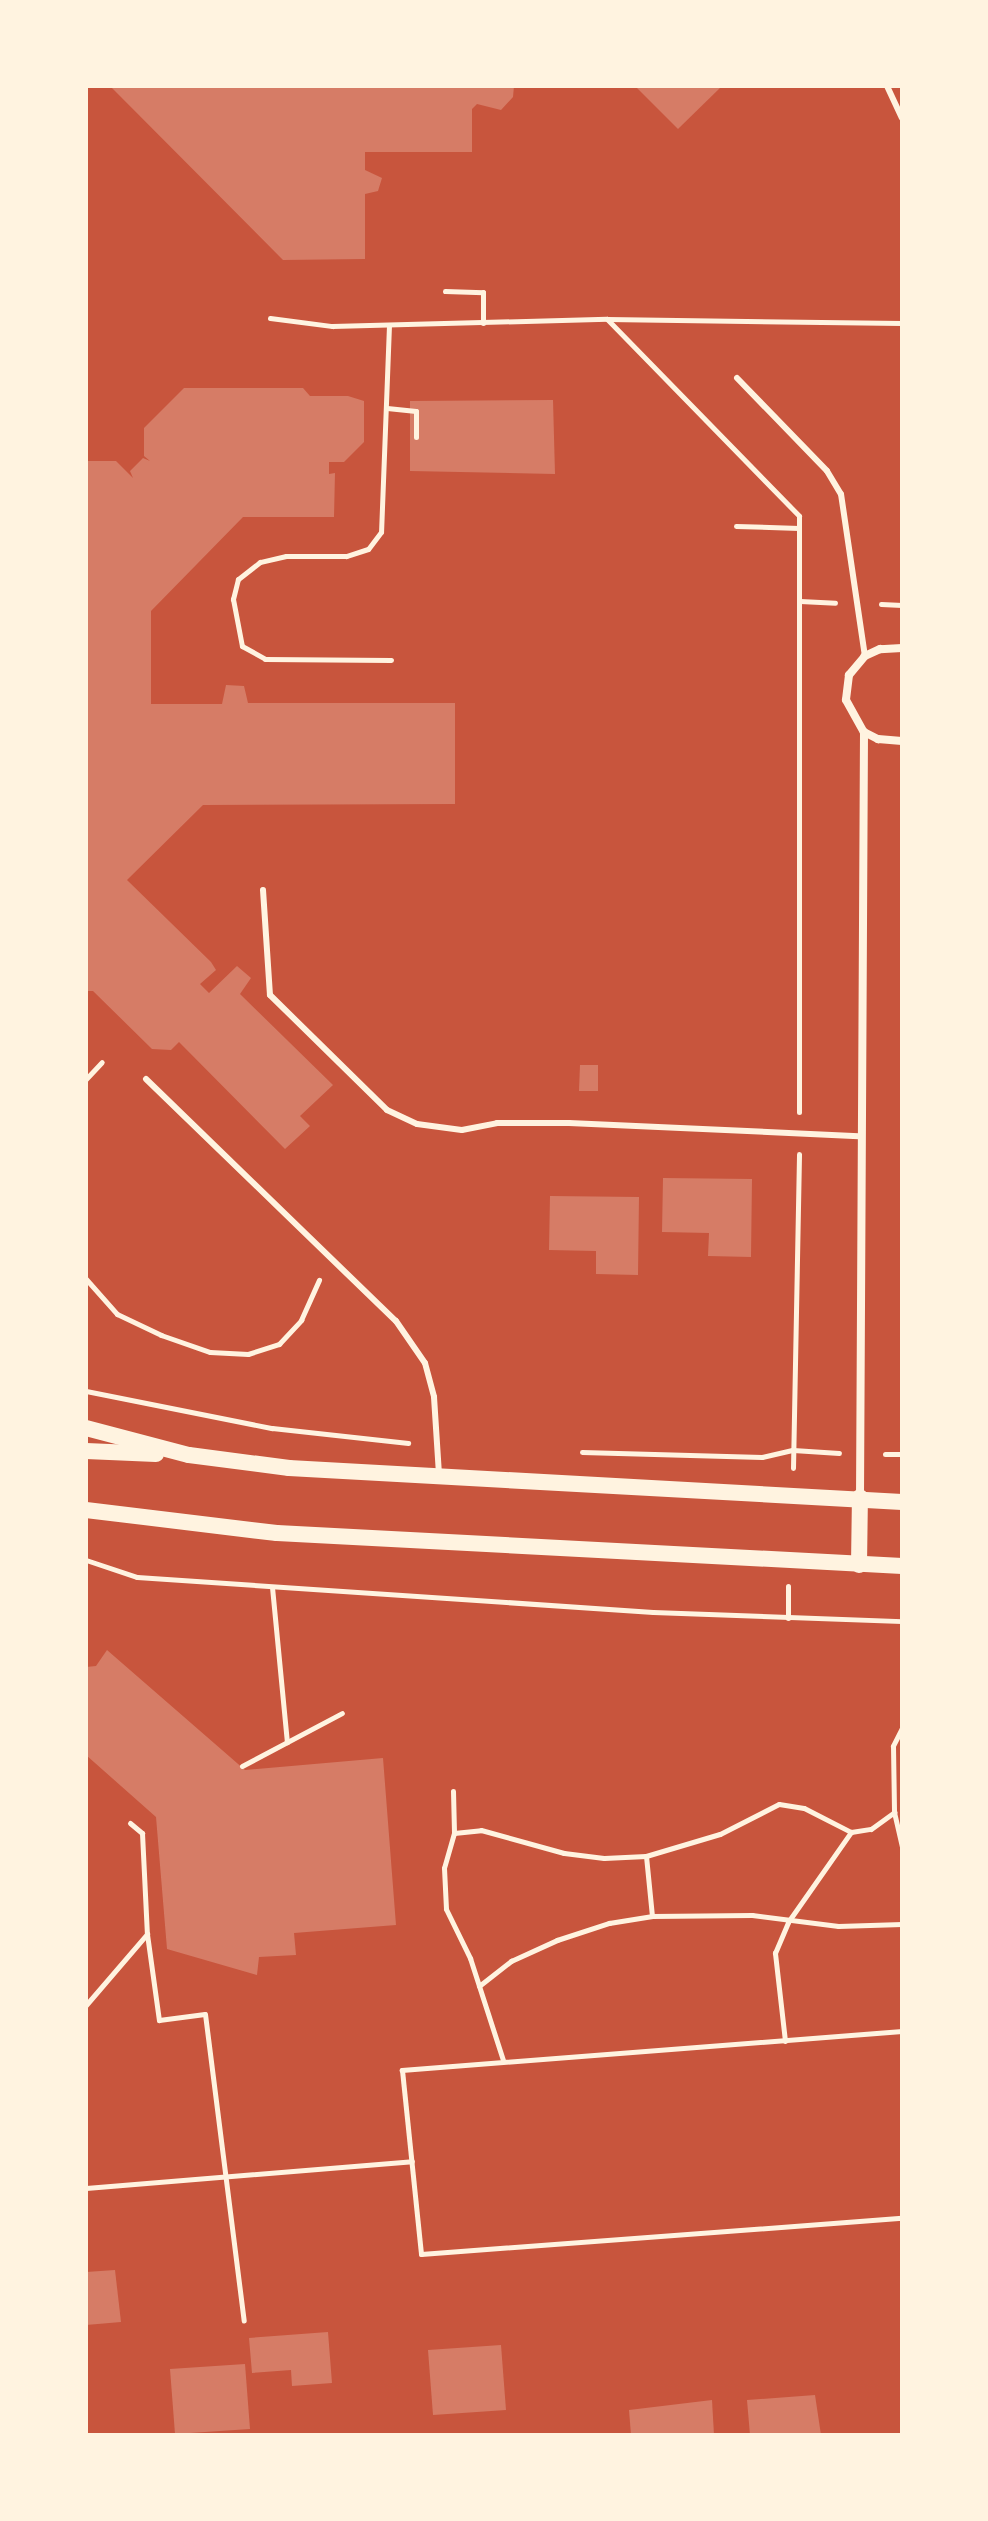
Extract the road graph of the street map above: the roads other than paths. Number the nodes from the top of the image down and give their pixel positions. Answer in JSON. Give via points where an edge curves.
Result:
{"nodes":[{"id":1,"x":887,"y":86,"type":"edge"},
{"id":2,"x":902,"y":118,"type":"edge"},
{"id":3,"x":737,"y":378,"type":"dead end"},
{"id":4,"x":902,"y":648,"type":"edge"},
{"id":5,"x":865,"y":656,"type":"junction"},
{"id":6,"x":864,"y":732,"type":"junction"},
{"id":7,"x":902,"y":741,"type":"edge"},
{"id":8,"x":263,"y":890,"type":"dead end"},
{"id":9,"x":146,"y":1079,"type":"dead end"},
{"id":10,"x":859,"y":1136,"type":"junction"},
{"id":11,"x":86,"y":1428,"type":"edge"},
{"id":12,"x":86,"y":1451,"type":"edge"},
{"id":13,"x":189,"y":1455,"type":"junction"},
{"id":14,"x":440,"y":1478,"type":"junction"},
{"id":15,"x":860,"y":1497,"type":"junction"},
{"id":16,"x":902,"y":1502,"type":"edge"},
{"id":17,"x":86,"y":1510,"type":"edge"},
{"id":18,"x":859,"y":1565,"type":"junction"},
{"id":19,"x":902,"y":1566,"type":"edge"}],
"edges":[{"from":1,"to":2,"type":"lane"},
{"from":3,"to":5,"type":"lane","via":[[827,471],[841,494]]},
{"from":4,"to":5,"type":"street"},
{"from":5,"to":6,"type":"street","via":[[849,675],[846,700]]},
{"from":6,"to":7,"type":"street"},
{"from":6,"to":10,"type":"street"},
{"from":8,"to":10,"type":"lane","via":[[270,995],[387,1110],[417,1124],[462,1130],[497,1123],[569,1123]]},
{"from":9,"to":14,"type":"lane","via":[[396,1321],[425,1363],[434,1397]]},
{"from":10,"to":15,"type":"street"},
{"from":11,"to":13,"type":"main road"},
{"from":12,"to":13,"type":"main road"},
{"from":13,"to":14,"type":"main road"},
{"from":14,"to":15,"type":"main road"},
{"from":15,"to":16,"type":"main road"},
{"from":15,"to":18,"type":"main road"},
{"from":17,"to":18,"type":"main road","via":[[277,1533]]},
{"from":18,"to":19,"type":"main road"}]}
